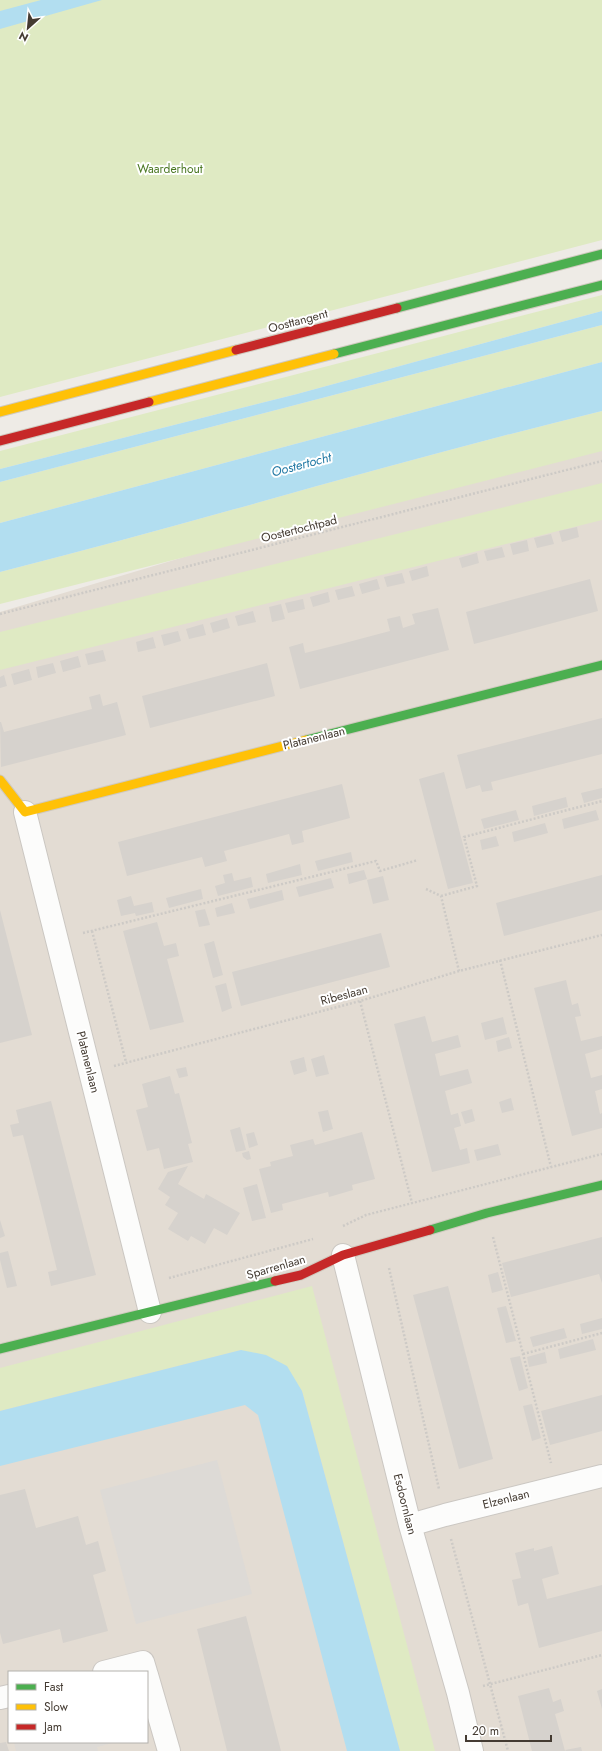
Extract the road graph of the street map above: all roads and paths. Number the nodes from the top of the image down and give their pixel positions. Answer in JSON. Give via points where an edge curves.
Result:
{"nodes":[{"id":1,"x":602,"y":254,"type":"edge"},
{"id":2,"x":602,"y":285,"type":"edge"},
{"id":3,"x":0,"y":412,"type":"edge"},
{"id":4,"x":0,"y":441,"type":"edge"},
{"id":5,"x":602,"y":461,"type":"edge"},
{"id":6,"x":0,"y":614,"type":"edge"},
{"id":7,"x":602,"y":665,"type":"edge"},
{"id":8,"x":0,"y":780,"type":"edge"},
{"id":9,"x":602,"y":801,"type":"edge"},
{"id":10,"x":25,"y":812,"type":"junction"},
{"id":11,"x":418,"y":860,"type":"dead end"},
{"id":12,"x":426,"y":889,"type":"dead end"},
{"id":13,"x":441,"y":896,"type":"junction"},
{"id":14,"x":92,"y":931,"type":"junction"},
{"id":15,"x":602,"y":935,"type":"edge"},
{"id":16,"x":58,"y":939,"type":"junction"},
{"id":17,"x":500,"y":960,"type":"junction"},
{"id":18,"x":459,"y":971,"type":"junction"},
{"id":19,"x":360,"y":1001,"type":"junction"},
{"id":20,"x":126,"y":1062,"type":"junction"},
{"id":21,"x":91,"y":1072,"type":"junction"},
{"id":22,"x":602,"y":1154,"type":"edge"},
{"id":23,"x":550,"y":1167,"type":"junction"},
{"id":24,"x":602,"y":1185,"type":"edge"},
{"id":25,"x":412,"y":1203,"type":"junction"},
{"id":26,"x":487,"y":1213,"type":"junction"},
{"id":27,"x":366,"y":1215,"type":"junction"},
{"id":28,"x":338,"y":1229,"type":"dead end"},
{"id":29,"x":317,"y":1238,"type":"dead end"},
{"id":30,"x":384,"y":1243,"type":"junction"},
{"id":31,"x":343,"y":1255,"type":"junction"},
{"id":32,"x":143,"y":1286,"type":"junction"},
{"id":33,"x":150,"y":1312,"type":"junction"},
{"id":34,"x":602,"y":1334,"type":"edge"},
{"id":35,"x":0,"y":1349,"type":"edge"},
{"id":36,"x":523,"y":1354,"type":"junction"},
{"id":37,"x":602,"y":1476,"type":"edge"},
{"id":38,"x":557,"y":1487,"type":"junction"},
{"id":39,"x":445,"y":1515,"type":"junction"},
{"id":40,"x":410,"y":1525,"type":"junction"},
{"id":41,"x":602,"y":1655,"type":"edge"},
{"id":42,"x":108,"y":1671,"type":"edge"},
{"id":43,"x":146,"y":1671,"type":"edge"},
{"id":44,"x":148,"y":1678,"type":"edge"},
{"id":45,"x":490,"y":1684,"type":"junction"},
{"id":46,"x":458,"y":1692,"type":"junction"},
{"id":47,"x":169,"y":1751,"type":"edge"},
{"id":48,"x":472,"y":1751,"type":"edge"},
{"id":49,"x":508,"y":1751,"type":"edge"}],
"edges":[{"from":1,"to":3,"type":"street","name":"Oosttangent"},
{"from":2,"to":4,"type":"street"},
{"from":5,"to":6,"type":"path","name":"Oostertochtpad"},
{"from":7,"to":10,"type":"street","name":"Platanenlaan"},
{"from":8,"to":10,"type":"street","name":"Platanenlaan"},
{"from":9,"to":13,"type":"path","via":[[464,837],[477,886]]},
{"from":10,"to":16,"type":"street","name":"Platanenlaan"},
{"from":11,"to":14,"type":"path","via":[[380,871],[376,860]]},
{"from":12,"to":13,"type":"path"},
{"from":13,"to":18,"type":"path"},
{"from":14,"to":16,"type":"path"},
{"from":14,"to":20,"type":"path"},
{"from":15,"to":17,"type":"path","name":"Ribeslaan"},
{"from":16,"to":21,"type":"street","name":"Platanenlaan"},
{"from":17,"to":18,"type":"path","name":"Ribeslaan"},
{"from":17,"to":23,"type":"path"},
{"from":18,"to":19,"type":"path","name":"Ribeslaan"},
{"from":19,"to":20,"type":"path","name":"Ribeslaan"},
{"from":19,"to":25,"type":"path"},
{"from":20,"to":21,"type":"path","name":"Ribeslaan"},
{"from":21,"to":32,"type":"street","name":"Platanenlaan"},
{"from":22,"to":23,"type":"path"},
{"from":23,"to":25,"type":"path"},
{"from":24,"to":26,"type":"street","name":"Sparrenlaan"},
{"from":25,"to":27,"type":"path"},
{"from":26,"to":30,"type":"street","name":"Sparrenlaan"},
{"from":26,"to":36,"type":"path"},
{"from":27,"to":28,"type":"path"},
{"from":27,"to":30,"type":"path"},
{"from":29,"to":32,"type":"path"},
{"from":30,"to":31,"type":"street","name":"Sparrenlaan"},
{"from":30,"to":39,"type":"path"},
{"from":31,"to":33,"type":"street","name":"Sparrenlaan","via":[[301,1275]]},
{"from":31,"to":40,"type":"street","name":"Esdoornlaan"},
{"from":32,"to":33,"type":"street","name":"Platanenlaan"},
{"from":33,"to":35,"type":"street","name":"Sparrenlaan"},
{"from":34,"to":36,"type":"path"},
{"from":36,"to":38,"type":"path"},
{"from":37,"to":38,"type":"street","name":"Elzenlaan"},
{"from":38,"to":39,"type":"street","name":"Elzenlaan"},
{"from":39,"to":40,"type":"street","name":"Elzenlaan"},
{"from":39,"to":45,"type":"path"},
{"from":40,"to":46,"type":"street","name":"Esdoornlaan"},
{"from":41,"to":45,"type":"path"},
{"from":42,"to":43,"type":"street","via":[[143,1662]]},
{"from":44,"to":47,"type":"street"},
{"from":45,"to":46,"type":"path"},
{"from":45,"to":49,"type":"path"},
{"from":46,"to":48,"type":"street","name":"Esdoornlaan"}]}
